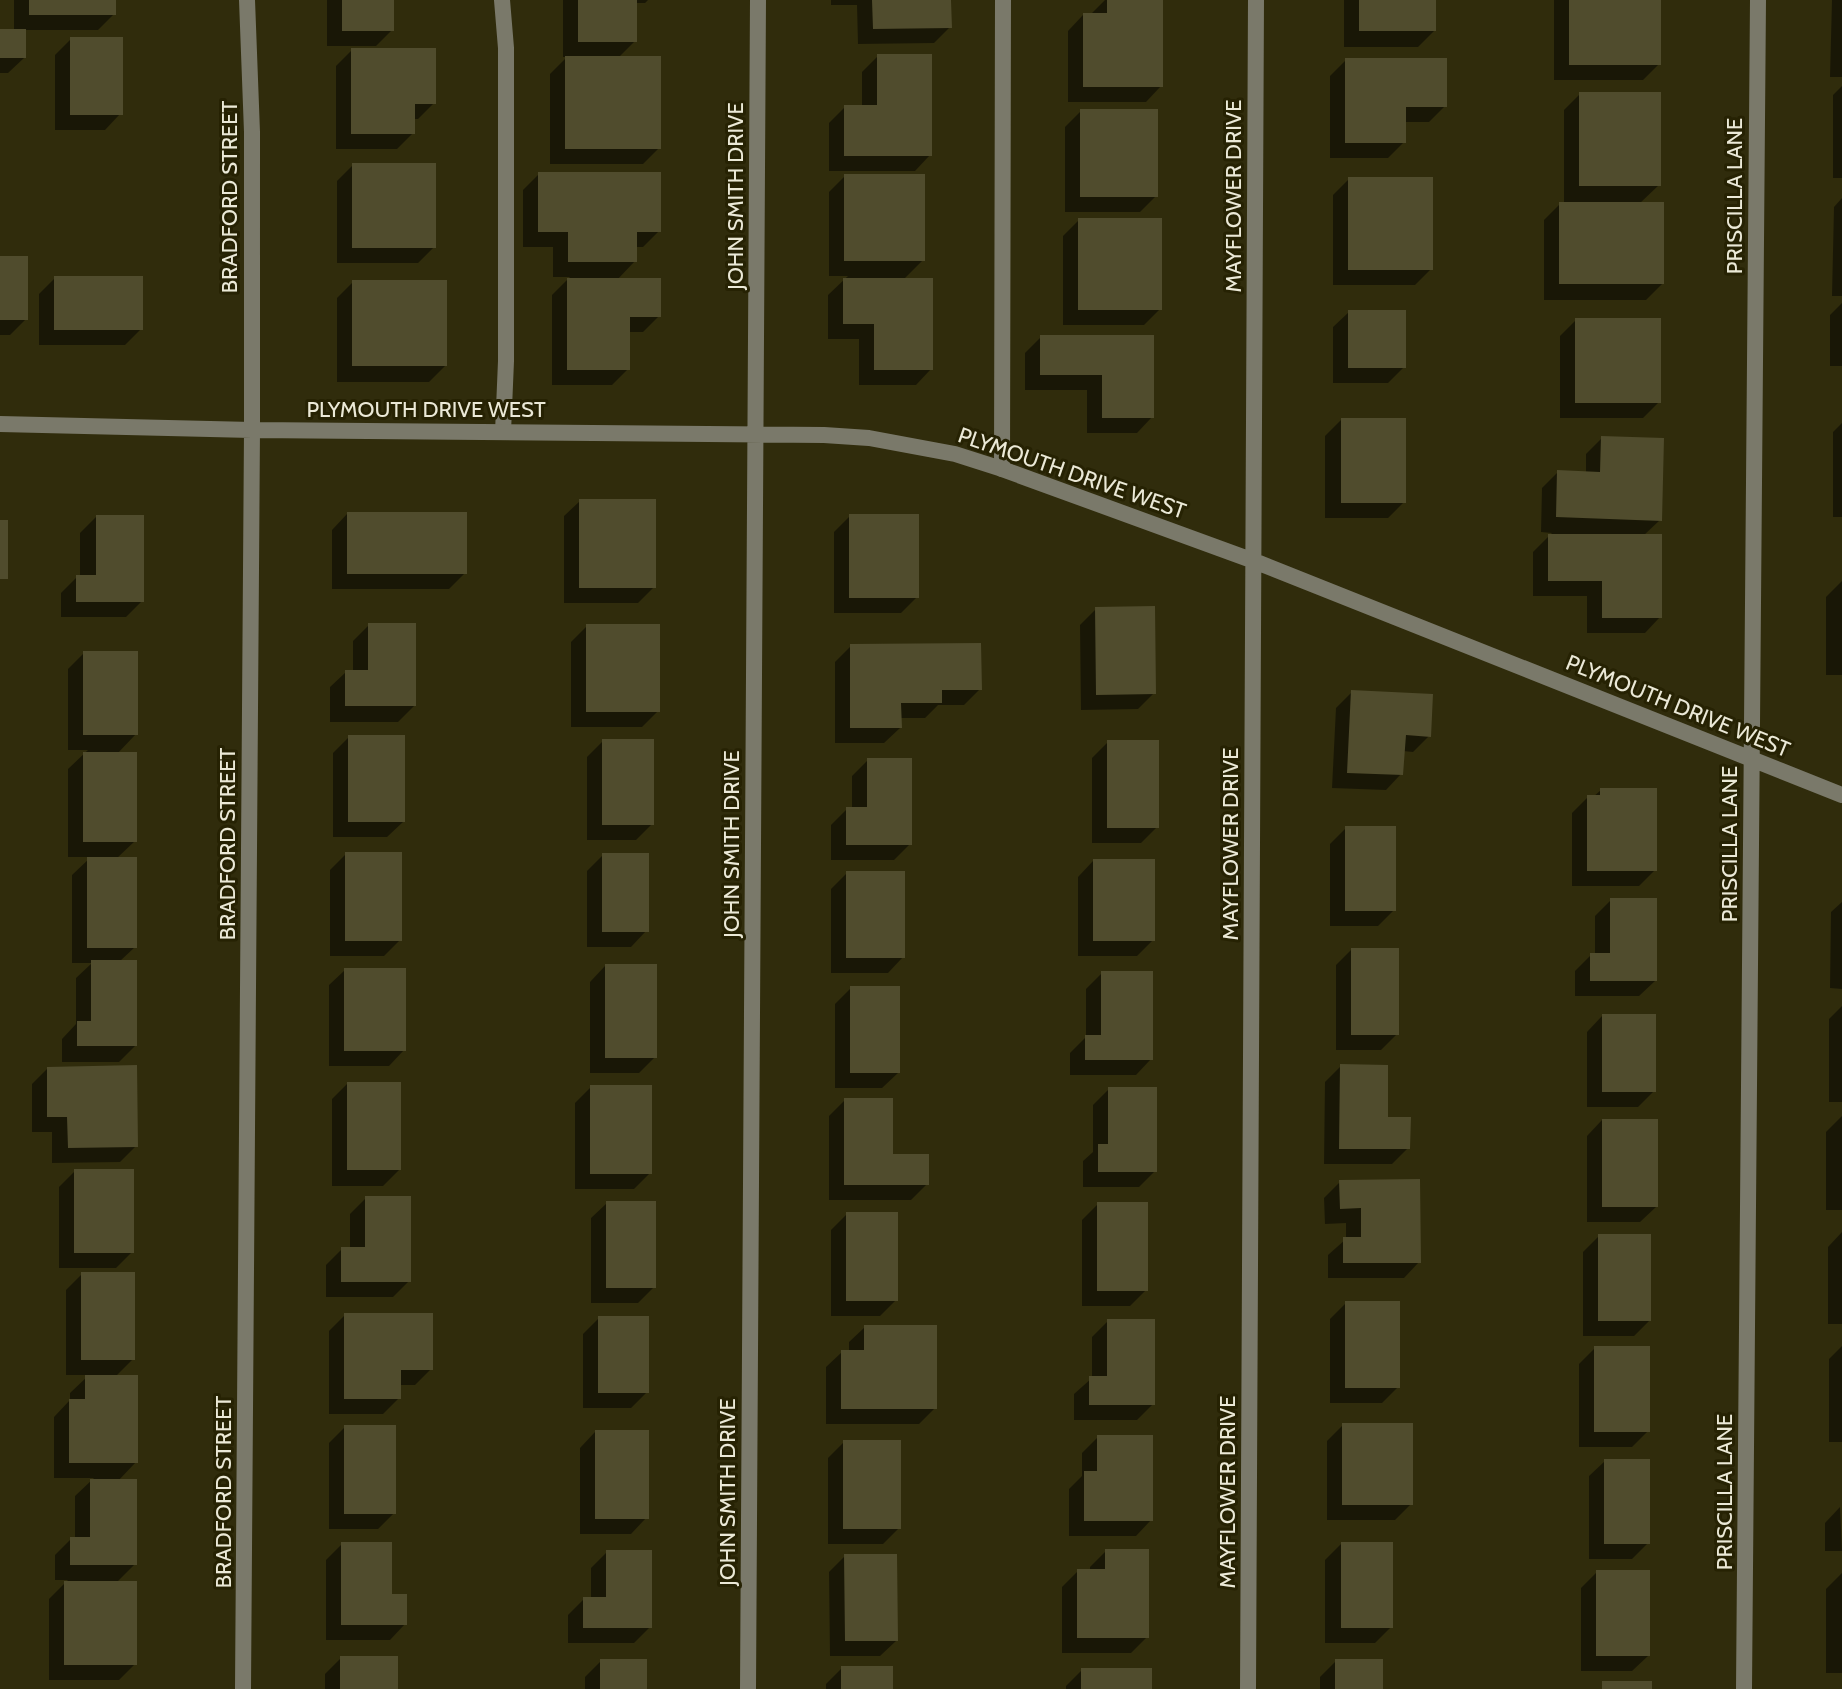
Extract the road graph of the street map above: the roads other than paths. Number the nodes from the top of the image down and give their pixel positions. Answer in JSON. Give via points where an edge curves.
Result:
{"nodes":[{"id":1,"x":247,"y":0,"type":"edge"},
{"id":2,"x":502,"y":0,"type":"edge"},
{"id":3,"x":758,"y":0,"type":"edge"},
{"id":4,"x":1003,"y":0,"type":"edge"},
{"id":5,"x":1256,"y":0,"type":"edge"},
{"id":6,"x":1758,"y":0,"type":"edge"},
{"id":7,"x":0,"y":424,"type":"edge"},
{"id":8,"x":252,"y":430,"type":"junction"},
{"id":9,"x":503,"y":432,"type":"junction"},
{"id":10,"x":755,"y":433,"type":"junction"},
{"id":11,"x":1002,"y":469,"type":"junction"},
{"id":12,"x":1254,"y":561,"type":"junction"},
{"id":13,"x":1752,"y":759,"type":"junction"},
{"id":14,"x":1842,"y":795,"type":"edge"},
{"id":15,"x":243,"y":1689,"type":"edge"},
{"id":16,"x":748,"y":1689,"type":"edge"},
{"id":17,"x":1248,"y":1689,"type":"edge"},
{"id":18,"x":1744,"y":1689,"type":"edge"}],
"edges":[{"from":1,"to":8,"type":"street","name":"BRADFORD STREET"},
{"from":2,"to":9,"type":"street"},
{"from":3,"to":10,"type":"street","name":"JOHN SMITH DRIVE"},
{"from":4,"to":11,"type":"street"},
{"from":5,"to":12,"type":"street","name":"MAYFLOWER DRIVE"},
{"from":6,"to":13,"type":"street","name":"PRISCILLA LANE"},
{"from":7,"to":8,"type":"street","name":"PLYMOUTH DRIVE WEST"},
{"from":8,"to":9,"type":"street","name":"PLYMOUTH DRIVE WEST"},
{"from":8,"to":15,"type":"street","name":"BRADFORD STREET"},
{"from":9,"to":10,"type":"street","name":"PLYMOUTH DRIVE WEST"},
{"from":10,"to":11,"type":"street","name":"PLYMOUTH DRIVE WEST","via":[[869,438]]},
{"from":10,"to":16,"type":"street","name":"JOHN SMITH DRIVE"},
{"from":11,"to":12,"type":"street","name":"PLYMOUTH DRIVE WEST"},
{"from":12,"to":13,"type":"street","name":"PLYMOUTH DRIVE WEST"},
{"from":12,"to":17,"type":"street","name":"MAYFLOWER DRIVE"},
{"from":13,"to":14,"type":"street","name":"PLYMOUTH DRIVE WEST"},
{"from":13,"to":18,"type":"street","name":"PRISCILLA LANE"}]}
